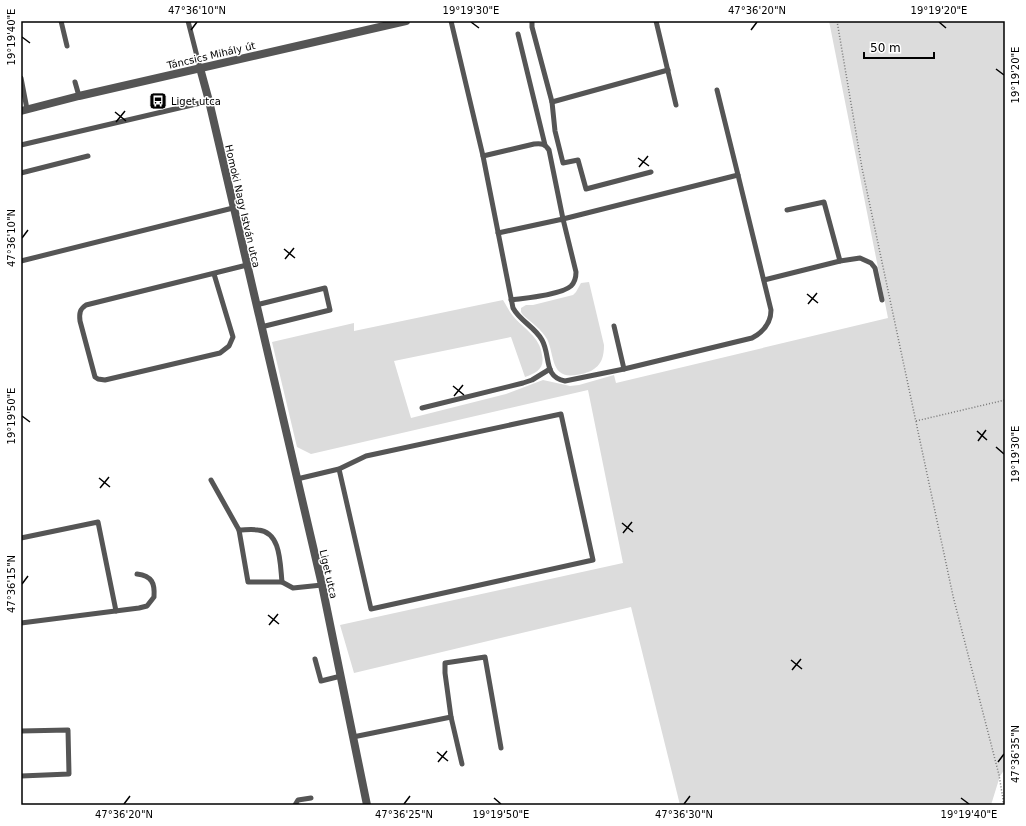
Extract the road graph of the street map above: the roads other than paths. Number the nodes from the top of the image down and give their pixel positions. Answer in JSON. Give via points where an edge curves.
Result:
{"nodes":[{"id":1,"x":61,"y":21,"type":"edge"},
{"id":2,"x":188,"y":21,"type":"edge"},
{"id":3,"x":406,"y":21,"type":"edge"},
{"id":4,"x":451,"y":21,"type":"edge"},
{"id":5,"x":532,"y":21,"type":"edge"},
{"id":6,"x":656,"y":21,"type":"edge"},
{"id":7,"x":518,"y":34,"type":"dead end"},
{"id":8,"x":67,"y":46,"type":"dead end"},
{"id":9,"x":200,"y":68,"type":"junction"},
{"id":10,"x":668,"y":70,"type":"junction"},
{"id":11,"x":21,"y":78,"type":"edge"},
{"id":12,"x":75,"y":82,"type":"dead end"},
{"id":13,"x":717,"y":90,"type":"dead end"},
{"id":14,"x":79,"y":96,"type":"junction"},
{"id":15,"x":209,"y":101,"type":"junction"},
{"id":16,"x":552,"y":102,"type":"junction"},
{"id":17,"x":676,"y":106,"type":"dead end"},
{"id":18,"x":24,"y":110,"type":"edge"},
{"id":19,"x":21,"y":145,"type":"edge"},
{"id":20,"x":545,"y":145,"type":"junction"},
{"id":21,"x":88,"y":156,"type":"dead end"},
{"id":22,"x":483,"y":156,"type":"junction"},
{"id":23,"x":651,"y":172,"type":"dead end"},
{"id":24,"x":21,"y":173,"type":"edge"},
{"id":25,"x":738,"y":175,"type":"junction"},
{"id":26,"x":233,"y":208,"type":"junction"},
{"id":27,"x":788,"y":210,"type":"dead end"},
{"id":28,"x":563,"y":219,"type":"junction"},
{"id":29,"x":498,"y":233,"type":"junction"},
{"id":30,"x":21,"y":261,"type":"edge"},
{"id":31,"x":840,"y":261,"type":"junction"},
{"id":32,"x":247,"y":266,"type":"junction"},
{"id":33,"x":214,"y":274,"type":"junction"},
{"id":34,"x":764,"y":280,"type":"junction"},
{"id":35,"x":511,"y":300,"type":"junction"},
{"id":36,"x":882,"y":300,"type":"dead end"},
{"id":37,"x":256,"y":305,"type":"junction"},
{"id":38,"x":614,"y":326,"type":"dead end"},
{"id":39,"x":261,"y":327,"type":"junction"},
{"id":40,"x":266,"y":350,"type":"joint"},
{"id":41,"x":550,"y":369,"type":"junction"},
{"id":42,"x":624,"y":369,"type":"junction"},
{"id":43,"x":422,"y":408,"type":"dead end"},
{"id":44,"x":339,"y":469,"type":"junction"},
{"id":45,"x":297,"y":479,"type":"junction"},
{"id":46,"x":211,"y":480,"type":"dead end"},
{"id":47,"x":238,"y":530,"type":"junction"},
{"id":48,"x":21,"y":538,"type":"edge"},
{"id":49,"x":137,"y":574,"type":"dead end"},
{"id":50,"x":282,"y":582,"type":"junction"},
{"id":51,"x":322,"y":585,"type":"junction"},
{"id":52,"x":116,"y":611,"type":"junction"},
{"id":53,"x":21,"y":623,"type":"edge"},
{"id":54,"x":315,"y":659,"type":"dead end"},
{"id":55,"x":341,"y":676,"type":"junction"},
{"id":56,"x":452,"y":717,"type":"junction"},
{"id":57,"x":21,"y":731,"type":"edge"},
{"id":58,"x":353,"y":737,"type":"junction"},
{"id":59,"x":501,"y":748,"type":"dead end"},
{"id":60,"x":462,"y":764,"type":"dead end"},
{"id":61,"x":21,"y":776,"type":"edge"},
{"id":62,"x":311,"y":798,"type":"dead end"},
{"id":63,"x":295,"y":805,"type":"edge"},
{"id":64,"x":367,"y":805,"type":"edge"}],
"edges":[{"from":1,"to":8,"type":"lane"},
{"from":2,"to":9,"type":"lane"},
{"from":3,"to":9,"type":"street","name":"Táncsics Mihály út"},
{"from":4,"to":22,"type":"lane"},
{"from":5,"to":16,"type":"lane"},
{"from":6,"to":10,"type":"lane"},
{"from":7,"to":20,"type":"lane"},
{"from":9,"to":14,"type":"street","name":"Táncsics Mihály út"},
{"from":9,"to":15,"type":"street","name":"Homoki Nagy István utca"},
{"from":10,"to":16,"type":"lane"},
{"from":10,"to":17,"type":"lane"},
{"from":11,"to":18,"type":"lane"},
{"from":12,"to":14,"type":"lane"},
{"from":13,"to":25,"type":"lane"},
{"from":14,"to":18,"type":"street","name":"Táncsics Mihály út"},
{"from":15,"to":19,"type":"lane"},
{"from":15,"to":26,"type":"street","name":"Homoki Nagy István utca"},
{"from":16,"to":23,"type":"lane","via":[[555,131],[563,163],[578,160],[586,189]]},
{"from":20,"to":22,"type":"lane","via":[[534,144]]},
{"from":20,"to":28,"type":"lane","via":[[550,150]]},
{"from":21,"to":24,"type":"lane"},
{"from":22,"to":29,"type":"lane"},
{"from":25,"to":28,"type":"lane"},
{"from":25,"to":34,"type":"lane"},
{"from":26,"to":30,"type":"lane"},
{"from":26,"to":32,"type":"street","name":"Homoki Nagy István utca"},
{"from":27,"to":31,"type":"lane","via":[[824,202]]},
{"from":28,"to":29,"type":"lane"},
{"from":28,"to":35,"type":"lane","via":[[576,272],[572,285],[558,292]]},
{"from":29,"to":35,"type":"lane"},
{"from":31,"to":34,"type":"lane"},
{"from":31,"to":36,"type":"lane","via":[[860,258],[871,263],[875,268]]},
{"from":32,"to":33,"type":"lane"},
{"from":32,"to":37,"type":"street","name":"Homoki Nagy István utca"},
{"from":33,"to":33,"type":"lane","via":[[233,337],[226,349],[220,353],[105,380],[95,377],[80,321],[82,308]]},
{"from":34,"to":42,"type":"lane","via":[[771,317],[759,334],[752,338]]},
{"from":35,"to":41,"type":"lane","via":[[517,315],[542,339]]},
{"from":37,"to":39,"type":"street","name":"Homoki Nagy István utca"},
{"from":37,"to":39,"type":"lane","via":[[326,288],[330,310]]},
{"from":38,"to":42,"type":"lane"},
{"from":39,"to":40,"type":"street","name":"Homoki Nagy István utca"},
{"from":40,"to":45,"type":"street","name":"Liget utca"},
{"from":41,"to":42,"type":"lane","via":[[556,378],[565,381]]},
{"from":41,"to":43,"type":"lane","via":[[524,383]]},
{"from":44,"to":44,"type":"lane","via":[[366,456],[561,414],[593,560],[371,609]]},
{"from":44,"to":45,"type":"lane"},
{"from":45,"to":51,"type":"street","name":"Liget utca"},
{"from":46,"to":47,"type":"lane"},
{"from":47,"to":50,"type":"lane","via":[[258,530],[271,535],[278,548]]},
{"from":47,"to":50,"type":"lane","via":[[248,582]]},
{"from":48,"to":52,"type":"lane","via":[[98,522]]},
{"from":49,"to":52,"type":"lane","via":[[151,580],[154,597],[147,606]]},
{"from":50,"to":51,"type":"lane","via":[[293,588]]},
{"from":51,"to":55,"type":"street","name":"Liget utca"},
{"from":52,"to":53,"type":"lane"},
{"from":54,"to":55,"type":"lane","via":[[321,681]]},
{"from":55,"to":58,"type":"street","name":"Liget utca"},
{"from":56,"to":58,"type":"lane"},
{"from":56,"to":59,"type":"lane","via":[[445,663],[485,657]]},
{"from":56,"to":60,"type":"lane"},
{"from":57,"to":61,"type":"lane","via":[[68,730],[69,774]]},
{"from":58,"to":64,"type":"street","name":"Liget utca"},
{"from":62,"to":63,"type":"lane","via":[[298,800]]}]}
